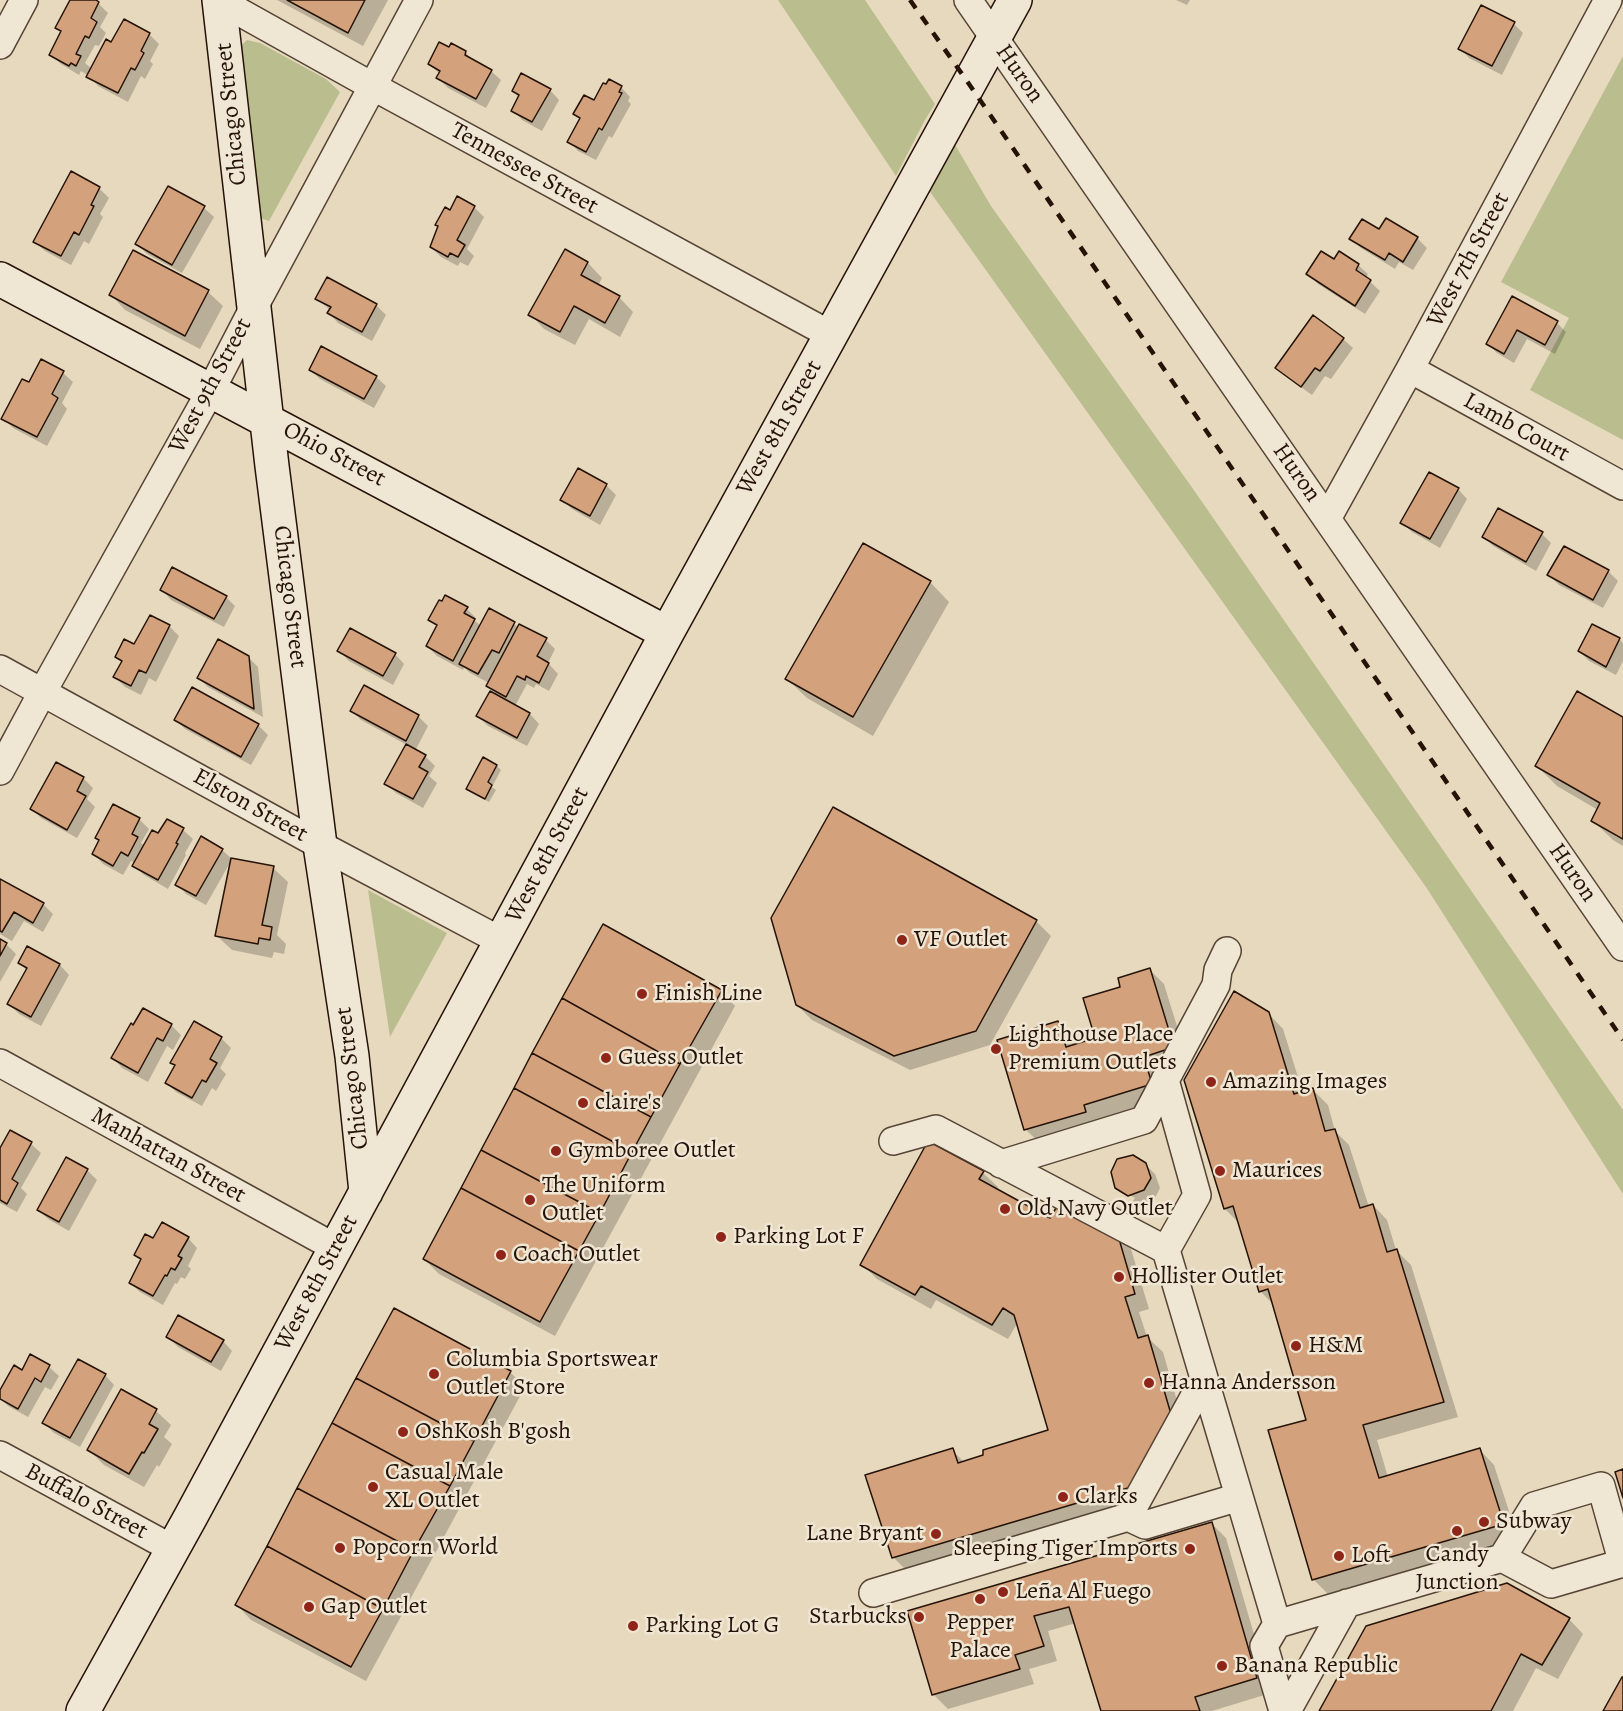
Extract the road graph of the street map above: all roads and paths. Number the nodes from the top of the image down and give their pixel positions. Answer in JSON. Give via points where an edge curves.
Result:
{"nodes":[{"id":1,"x":24,"y":0,"type":"edge"},
{"id":2,"x":219,"y":0,"type":"edge"},
{"id":3,"x":419,"y":0,"type":"edge"},
{"id":4,"x":968,"y":0,"type":"edge"},
{"id":5,"x":1015,"y":0,"type":"edge"},
{"id":6,"x":1608,"y":0,"type":"edge"},
{"id":7,"x":994,"y":38,"type":"junction"},
{"id":8,"x":0,"y":45,"type":"edge"},
{"id":9,"x":372,"y":86,"type":"junction"},
{"id":10,"x":0,"y":279,"type":"edge"},
{"id":11,"x":254,"y":307,"type":"junction"},
{"id":12,"x":831,"y":335,"type":"junction"},
{"id":13,"x":1410,"y":369,"type":"junction"},
{"id":14,"x":211,"y":390,"type":"junction"},
{"id":15,"x":267,"y":419,"type":"junction"},
{"id":16,"x":1623,"y":486,"type":"edge"},
{"id":17,"x":1327,"y":519,"type":"junction"},
{"id":18,"x":667,"y":633,"type":"junction"},
{"id":19,"x":0,"y":669,"type":"edge"},
{"id":20,"x":42,"y":691,"type":"junction"},
{"id":21,"x":0,"y":771,"type":"edge"},
{"id":22,"x":320,"y":845,"type":"junction"},
{"id":23,"x":501,"y":941,"type":"junction"},
{"id":24,"x":1623,"y":947,"type":"edge"},
{"id":25,"x":1227,"y":951,"type":"dead end"},
{"id":26,"x":0,"y":1064,"type":"edge"},
{"id":27,"x":1165,"y":1080,"type":"junction"},
{"id":28,"x":893,"y":1141,"type":"dead end"},
{"id":29,"x":1001,"y":1164,"type":"junction"},
{"id":30,"x":366,"y":1192,"type":"junction"},
{"id":31,"x":336,"y":1248,"type":"junction"},
{"id":32,"x":1166,"y":1250,"type":"junction"},
{"id":33,"x":1204,"y":1379,"type":"junction"},
{"id":34,"x":0,"y":1455,"type":"edge"},
{"id":35,"x":1239,"y":1497,"type":"junction"},
{"id":36,"x":1128,"y":1517,"type":"junction"},
{"id":37,"x":173,"y":1549,"type":"junction"},
{"id":38,"x":1502,"y":1558,"type":"junction"},
{"id":39,"x":1623,"y":1563,"type":"edge"},
{"id":40,"x":873,"y":1593,"type":"dead end"},
{"id":41,"x":1347,"y":1603,"type":"junction"},
{"id":42,"x":1277,"y":1624,"type":"junction"},
{"id":43,"x":83,"y":1711,"type":"edge"},
{"id":44,"x":1285,"y":1711,"type":"edge"}],
"edges":[{"from":1,"to":8,"type":"street"},
{"from":2,"to":9,"type":"street","name":"Tennessee Street"},
{"from":2,"to":11,"type":"street","name":"Chicago Street"},
{"from":3,"to":9,"type":"street","name":"West 9th Street"},
{"from":4,"to":7,"type":"street","name":"Huron"},
{"from":5,"to":7,"type":"street","name":"West 8th Street"},
{"from":6,"to":13,"type":"street","name":"West 7th Street"},
{"from":7,"to":12,"type":"street","name":"West 8th Street"},
{"from":7,"to":17,"type":"street","name":"Huron"},
{"from":9,"to":11,"type":"street","name":"West 9th Street"},
{"from":9,"to":12,"type":"street","name":"Tennessee Street"},
{"from":10,"to":14,"type":"street","name":"Ohio Street"},
{"from":11,"to":14,"type":"street","name":"West 9th Street"},
{"from":11,"to":15,"type":"street","name":"Chicago Street"},
{"from":12,"to":18,"type":"street","name":"West 8th Street"},
{"from":13,"to":16,"type":"street","name":"Lamb Court"},
{"from":13,"to":17,"type":"street","name":"West 7th Street"},
{"from":14,"to":15,"type":"street","name":"Ohio Street"},
{"from":14,"to":20,"type":"street","name":"West 9th Street"},
{"from":15,"to":18,"type":"street","name":"Ohio Street"},
{"from":15,"to":22,"type":"street","name":"Chicago Street"},
{"from":17,"to":24,"type":"street","name":"Huron"},
{"from":18,"to":23,"type":"street","name":"West 8th Street"},
{"from":19,"to":20,"type":"street","name":"Elston Street"},
{"from":20,"to":21,"type":"street","name":"West 9th Street"},
{"from":20,"to":22,"type":"street","name":"Elston Street"},
{"from":22,"to":23,"type":"street","name":"Elston Street"},
{"from":22,"to":30,"type":"street","name":"Chicago Street","via":[[352,1056]]},
{"from":23,"to":30,"type":"street","name":"West 8th Street"},
{"from":25,"to":27,"type":"street","via":[[1216,985]]},
{"from":26,"to":31,"type":"street","name":"Manhattan Street"},
{"from":27,"to":29,"type":"street","via":[[1144,1120]]},
{"from":27,"to":32,"type":"street","via":[[1197,1194]]},
{"from":28,"to":29,"type":"street","via":[[936,1129]]},
{"from":29,"to":32,"type":"street"},
{"from":30,"to":31,"type":"street","name":"West 8th Street"},
{"from":31,"to":37,"type":"street","name":"West 8th Street"},
{"from":32,"to":33,"type":"street"},
{"from":33,"to":35,"type":"street"},
{"from":33,"to":36,"type":"street"},
{"from":34,"to":37,"type":"street","name":"Buffalo Street"},
{"from":35,"to":36,"type":"street","via":[[1145,1525]]},
{"from":35,"to":42,"type":"street"},
{"from":36,"to":40,"type":"street"},
{"from":37,"to":43,"type":"street","name":"West 8th Street"},
{"from":38,"to":39,"type":"street","via":[[1551,1584]]},
{"from":38,"to":39,"type":"street","via":[[1534,1506],[1601,1486]]},
{"from":38,"to":41,"type":"street"},
{"from":41,"to":42,"type":"street"},
{"from":41,"to":44,"type":"street"},
{"from":42,"to":44,"type":"street","via":[[1264,1647]]}]}
